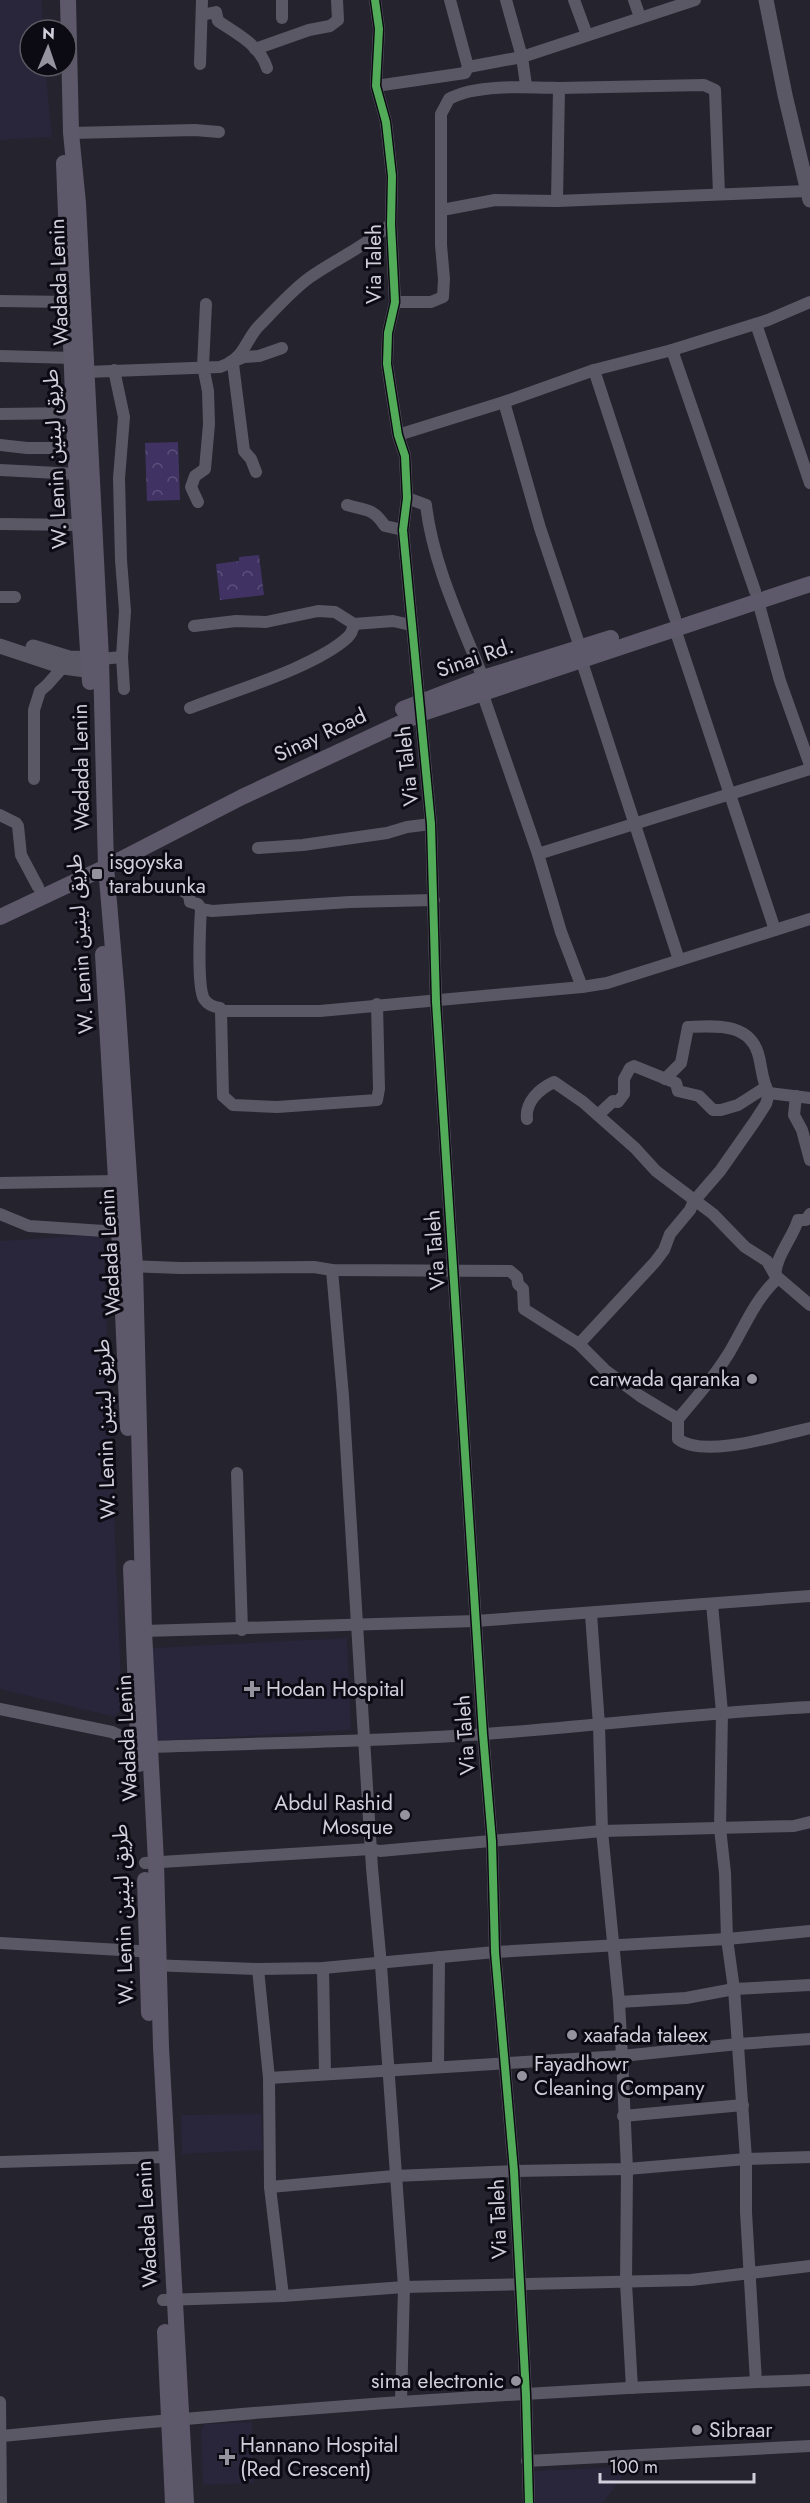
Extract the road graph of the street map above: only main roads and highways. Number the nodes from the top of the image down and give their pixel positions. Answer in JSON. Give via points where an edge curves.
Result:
{"nodes":[{"id":1,"x":58,"y":0,"type":"edge"},
{"id":2,"x":68,"y":0,"type":"edge"},
{"id":3,"x":59,"y":18,"type":"edge"},
{"id":4,"x":61,"y":78,"type":"edge"},
{"id":5,"x":810,"y":573,"type":"edge"},
{"id":6,"x":810,"y":584,"type":"edge"},
{"id":7,"x":756,"y":596,"type":"junction"},
{"id":8,"x":95,"y":665,"type":"junction"},
{"id":9,"x":101,"y":863,"type":"junction"},
{"id":10,"x":0,"y":905,"type":"edge"},
{"id":11,"x":0,"y":918,"type":"edge"},
{"id":12,"x":111,"y":995,"type":"junction"},
{"id":13,"x":128,"y":1266,"type":"junction"},
{"id":14,"x":143,"y":1745,"type":"junction"},
{"id":15,"x":176,"y":2418,"type":"junction"},
{"id":16,"x":173,"y":2503,"type":"edge"},
{"id":17,"x":186,"y":2503,"type":"edge"}],
"edges":[{"from":1,"to":3,"type":"main road"},
{"from":2,"to":8,"type":"main road","name":"Wadada Lenin"},
{"from":4,"to":8,"type":"main road","name":"W. Lenin طريق لينين","via":[[75,448]]},
{"from":5,"to":7,"type":"main road"},
{"from":6,"to":7,"type":"main road","name":"Sinay Road"},
{"from":7,"to":9,"type":"main road","name":"Sinay Road","via":[[420,708]]},
{"from":8,"to":9,"type":"main road","name":"W. Lenin طريق لينين"},
{"from":9,"to":10,"type":"main road","name":"Sinay Road"},
{"from":9,"to":11,"type":"main road","name":"Sinay Road"},
{"from":9,"to":12,"type":"main road","name":"Wadada Lenin"},
{"from":12,"to":13,"type":"main road","name":"Wadada Lenin"},
{"from":12,"to":13,"type":"main road","name":"W. Lenin طريق لينين","via":[[115,1181],[119,1232]]},
{"from":13,"to":14,"type":"main road","name":"W. Lenin طريق لينين"},
{"from":13,"to":14,"type":"main road","name":"Wadada Lenin","via":[[144,1631]]},
{"from":14,"to":15,"type":"main road","name":"Wadada Lenin","via":[[160,2158]]},
{"from":15,"to":16,"type":"main road"},
{"from":15,"to":17,"type":"main road","name":"Wadada Lenin"}]}
